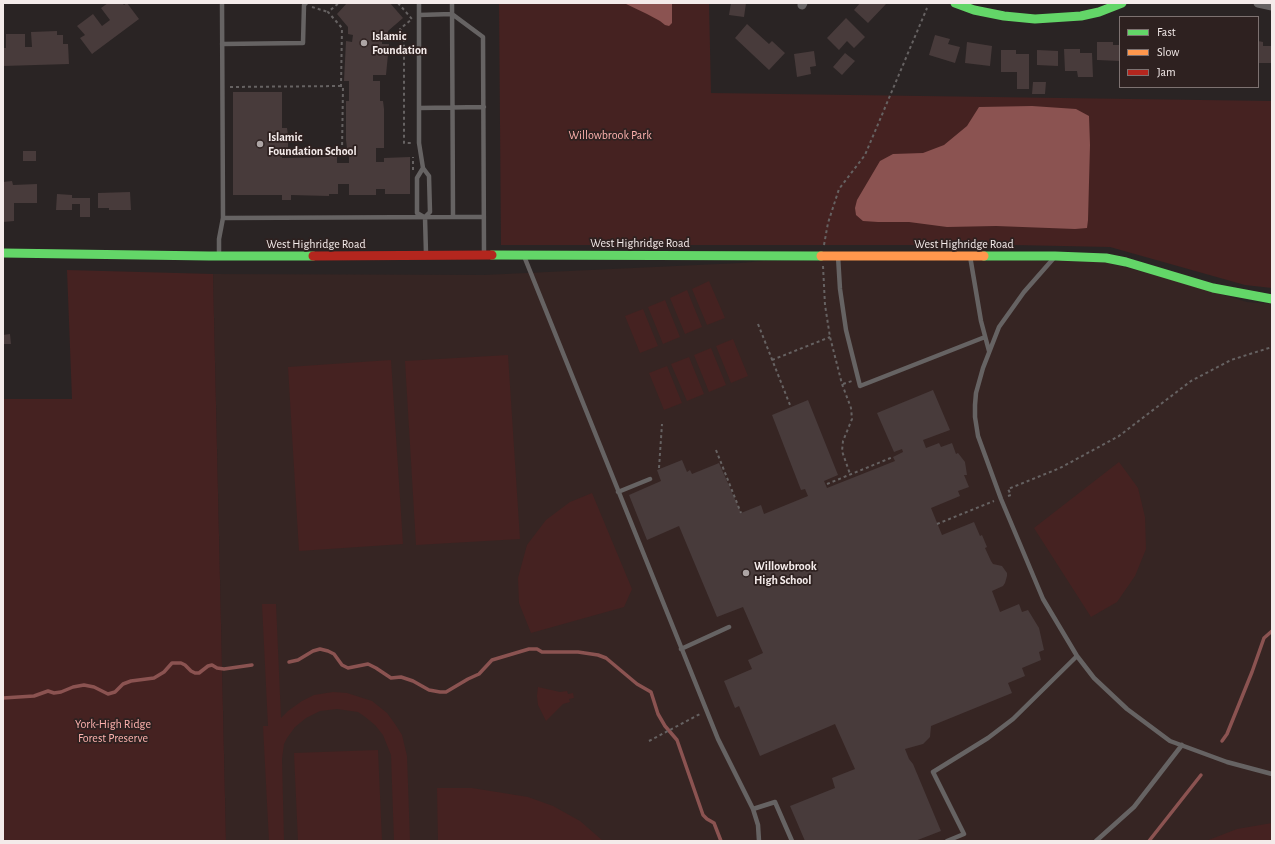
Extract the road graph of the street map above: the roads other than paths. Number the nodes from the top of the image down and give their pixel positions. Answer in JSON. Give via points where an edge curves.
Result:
{"nodes":[{"id":1,"x":222,"y":3,"type":"edge"},
{"id":2,"x":419,"y":3,"type":"edge"},
{"id":3,"x":452,"y":3,"type":"edge"},
{"id":4,"x":954,"y":3,"type":"edge"},
{"id":5,"x":1122,"y":3,"type":"edge"},
{"id":6,"x":1258,"y":3,"type":"edge"},
{"id":7,"x":305,"y":4,"type":"edge"},
{"id":8,"x":1272,"y":6,"type":"edge"},
{"id":9,"x":452,"y":14,"type":"junction"},
{"id":10,"x":419,"y":15,"type":"junction"},
{"id":11,"x":222,"y":44,"type":"junction"},
{"id":12,"x":452,"y":107,"type":"junction"},
{"id":13,"x":484,"y":107,"type":"junction"},
{"id":14,"x":419,"y":108,"type":"junction"},
{"id":15,"x":422,"y":168,"type":"junction"},
{"id":16,"x":425,"y":217,"type":"junction"},
{"id":17,"x":453,"y":217,"type":"junction"},
{"id":18,"x":484,"y":217,"type":"junction"},
{"id":19,"x":222,"y":218,"type":"junction"},
{"id":20,"x":3,"y":253,"type":"edge"},
{"id":21,"x":524,"y":254,"type":"junction"},
{"id":22,"x":426,"y":255,"type":"junction"},
{"id":23,"x":484,"y":255,"type":"junction"},
{"id":24,"x":218,"y":256,"type":"junction"},
{"id":25,"x":838,"y":256,"type":"junction"},
{"id":26,"x":970,"y":256,"type":"junction"},
{"id":27,"x":1055,"y":256,"type":"junction"},
{"id":28,"x":1272,"y":299,"type":"edge"},
{"id":29,"x":985,"y":337,"type":"junction"},
{"id":30,"x":989,"y":351,"type":"junction"},
{"id":31,"x":650,"y":479,"type":"dead end"},
{"id":32,"x":618,"y":492,"type":"junction"},
{"id":33,"x":729,"y":627,"type":"dead end"},
{"id":34,"x":681,"y":648,"type":"junction"},
{"id":35,"x":1077,"y":656,"type":"junction"},
{"id":36,"x":1182,"y":745,"type":"junction"},
{"id":37,"x":1272,"y":774,"type":"edge"},
{"id":38,"x":753,"y":809,"type":"junction"},
{"id":39,"x":759,"y":841,"type":"edge"},
{"id":40,"x":792,"y":841,"type":"edge"},
{"id":41,"x":948,"y":841,"type":"edge"},
{"id":42,"x":1096,"y":841,"type":"edge"}],
"edges":[{"from":1,"to":11,"type":"lane"},
{"from":2,"to":10,"type":"lane"},
{"from":3,"to":9,"type":"lane"},
{"from":4,"to":5,"type":"street","via":[[1004,16],[1035,19],[1081,16]]},
{"from":6,"to":8,"type":"street"},
{"from":7,"to":11,"type":"lane","via":[[303,43]]},
{"from":9,"to":10,"type":"lane"},
{"from":9,"to":12,"type":"lane"},
{"from":9,"to":13,"type":"lane","via":[[483,37]]},
{"from":10,"to":14,"type":"lane"},
{"from":11,"to":19,"type":"lane"},
{"from":12,"to":13,"type":"lane"},
{"from":12,"to":14,"type":"lane"},
{"from":12,"to":17,"type":"lane"},
{"from":13,"to":18,"type":"lane"},
{"from":14,"to":15,"type":"lane"},
{"from":15,"to":16,"type":"lane","via":[[429,176],[430,212]]},
{"from":15,"to":16,"type":"lane","via":[[416,178],[417,213]]},
{"from":16,"to":17,"type":"lane"},
{"from":16,"to":19,"type":"lane"},
{"from":16,"to":22,"type":"lane"},
{"from":17,"to":18,"type":"lane"},
{"from":18,"to":23,"type":"lane"},
{"from":19,"to":24,"type":"lane"},
{"from":20,"to":24,"type":"street","name":"West Highridge Road"},
{"from":21,"to":23,"type":"street","name":"West Highridge Road"},
{"from":21,"to":25,"type":"street","name":"West Highridge Road"},
{"from":21,"to":32,"type":"lane"},
{"from":22,"to":23,"type":"street","name":"West Highridge Road"},
{"from":22,"to":24,"type":"street","name":"West Highridge Road"},
{"from":25,"to":26,"type":"street","name":"West Highridge Road"},
{"from":25,"to":29,"type":"lane","via":[[846,330],[860,386]]},
{"from":26,"to":27,"type":"street","name":"West Highridge Road"},
{"from":26,"to":29,"type":"lane"},
{"from":27,"to":28,"type":"street","name":"West Highridge Road","via":[[1106,258],[1212,288]]},
{"from":27,"to":30,"type":"lane","via":[[1024,292],[999,327]]},
{"from":29,"to":30,"type":"lane"},
{"from":30,"to":35,"type":"lane","via":[[976,393],[975,417],[978,436],[1043,599]]},
{"from":31,"to":32,"type":"lane"},
{"from":32,"to":34,"type":"lane"},
{"from":33,"to":34,"type":"lane"},
{"from":34,"to":38,"type":"lane","via":[[718,739]]},
{"from":35,"to":36,"type":"lane","via":[[1094,678],[1127,708],[1170,741]]},
{"from":35,"to":41,"type":"lane","via":[[1013,719],[988,738],[933,772],[964,834]]},
{"from":36,"to":37,"type":"lane","via":[[1227,762]]},
{"from":36,"to":42,"type":"lane","via":[[1134,807]]},
{"from":38,"to":39,"type":"lane"},
{"from":38,"to":40,"type":"lane","via":[[776,802]]}]}
